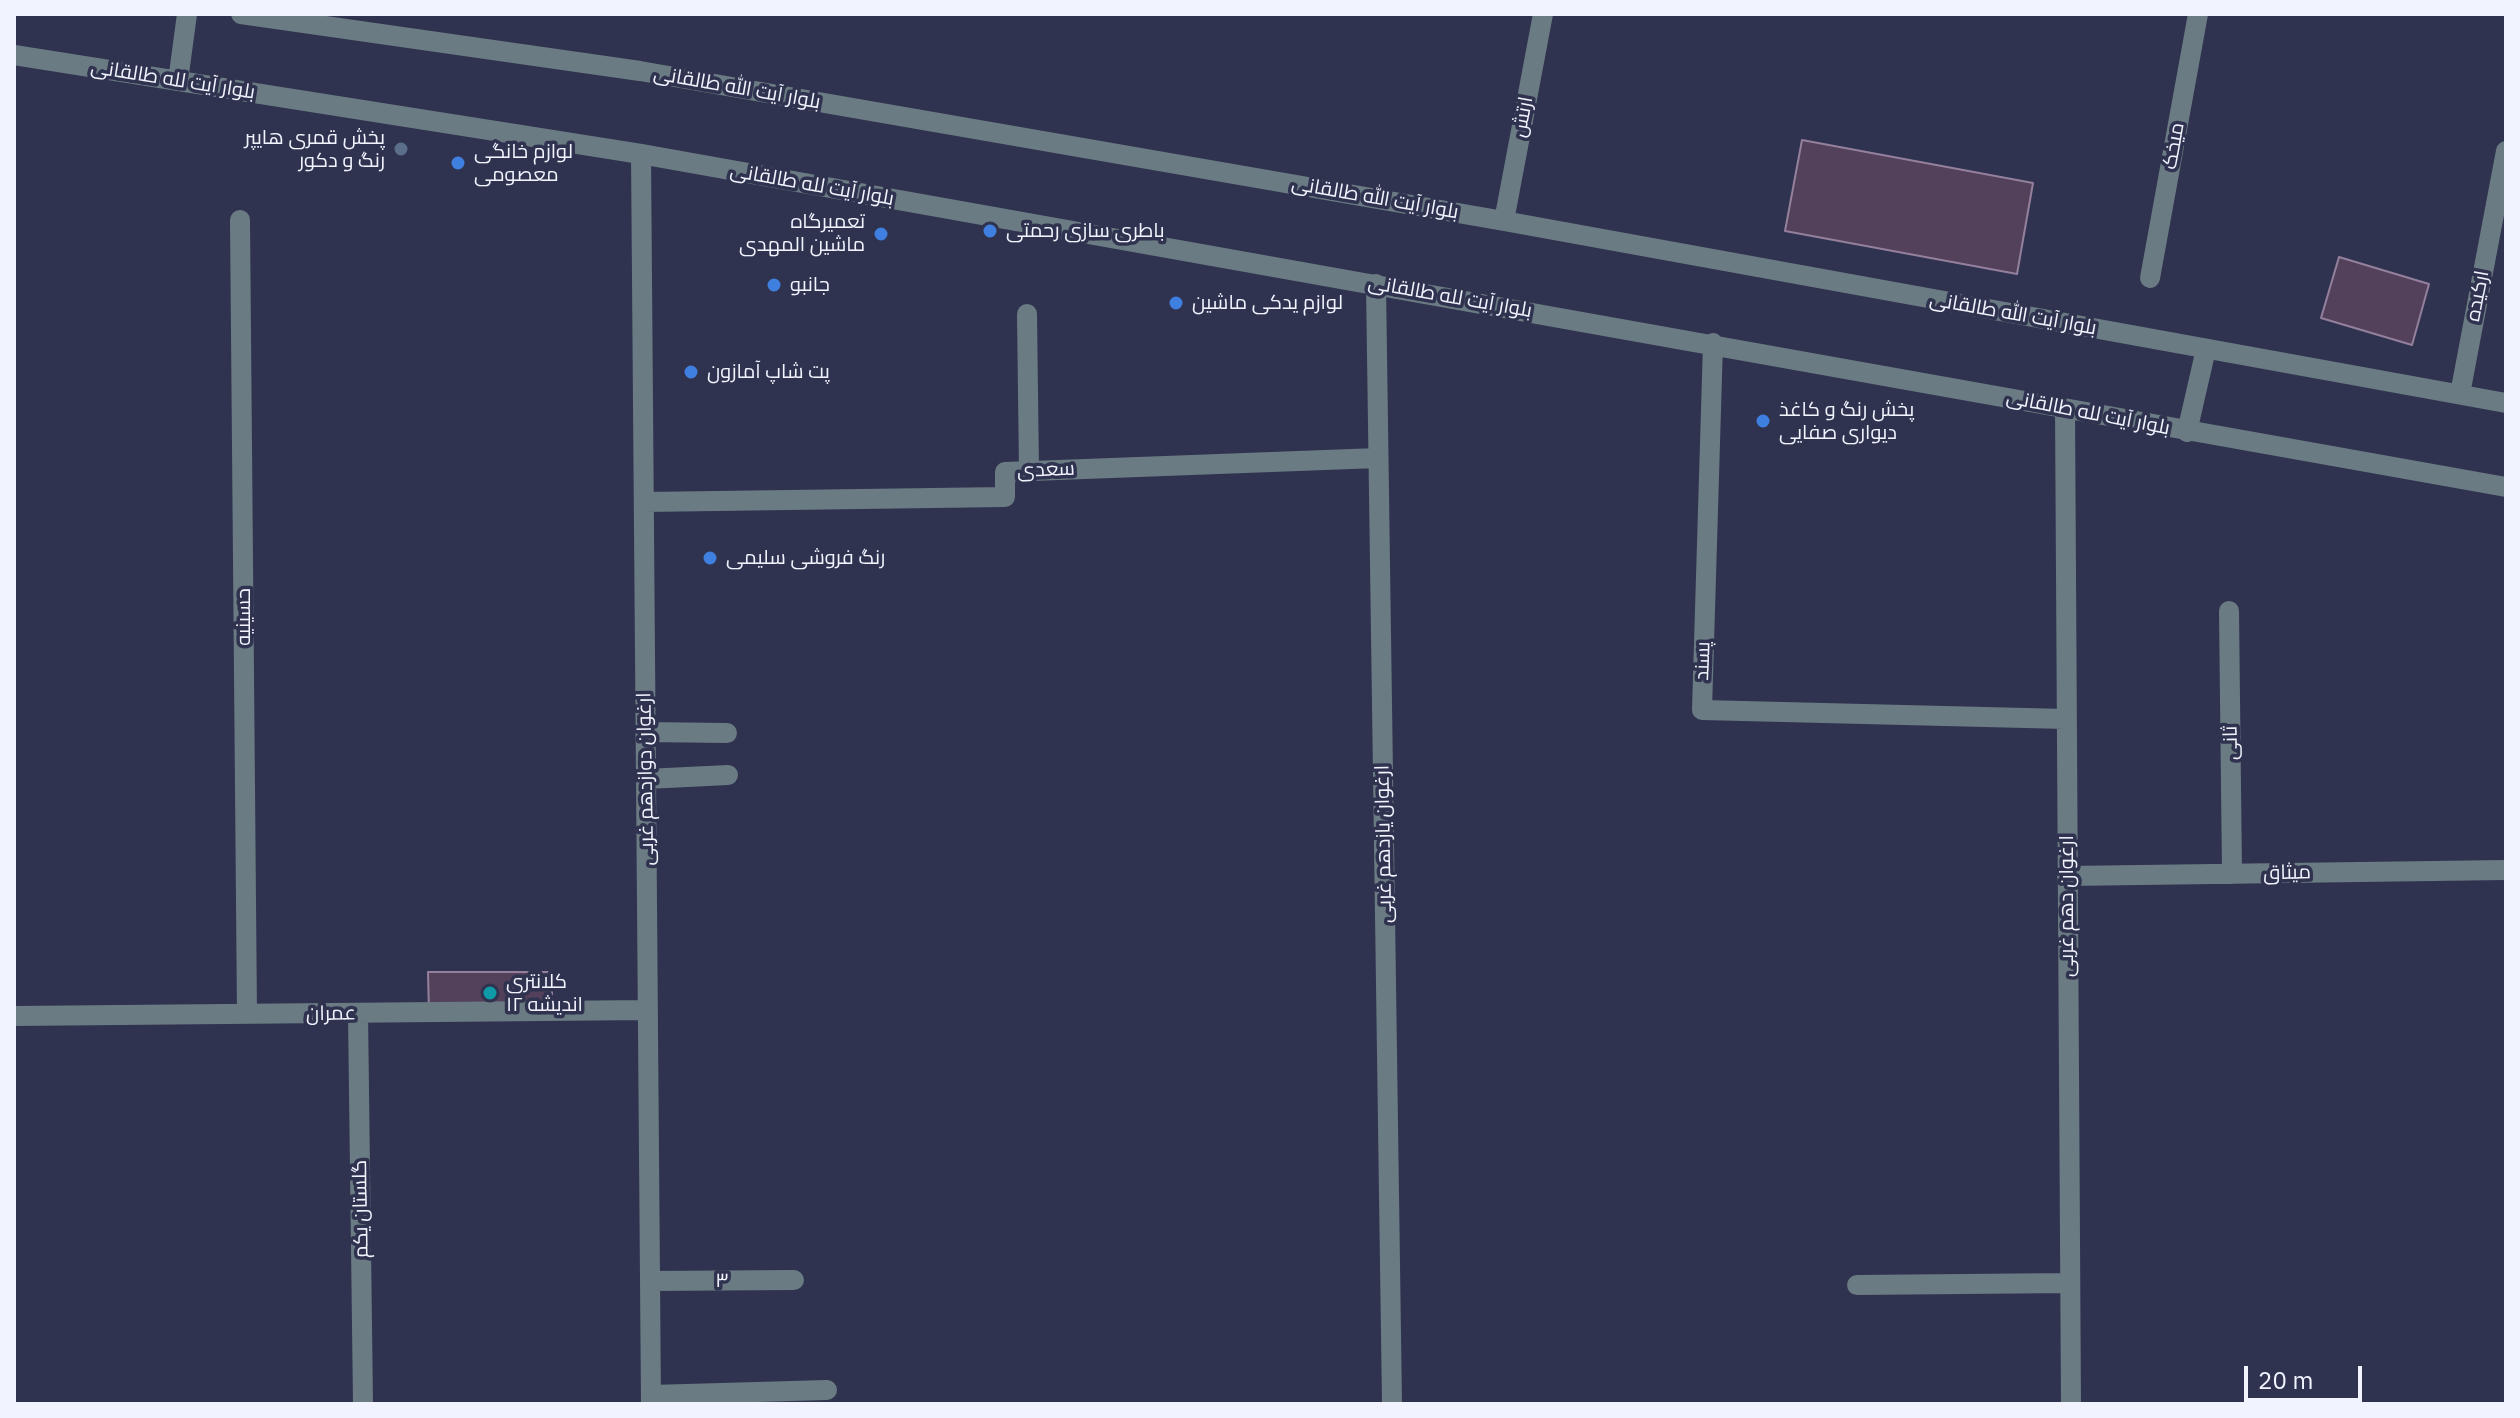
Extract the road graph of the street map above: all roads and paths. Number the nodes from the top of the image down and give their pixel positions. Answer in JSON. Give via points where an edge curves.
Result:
{"nodes":[{"id":1,"x":187,"y":14,"type":"edge"},
{"id":2,"x":241,"y":14,"type":"edge"},
{"id":3,"x":1543,"y":14,"type":"edge"},
{"id":4,"x":2198,"y":14,"type":"edge"},
{"id":5,"x":321,"y":21,"type":"edge"},
{"id":6,"x":14,"y":55,"type":"edge"},
{"id":7,"x":178,"y":81,"type":"junction"},
{"id":8,"x":2506,"y":151,"type":"edge"},
{"id":9,"x":641,"y":154,"type":"junction"},
{"id":10,"x":240,"y":220,"type":"dead end"},
{"id":11,"x":1504,"y":221,"type":"junction"},
{"id":12,"x":2150,"y":278,"type":"dead end"},
{"id":13,"x":1376,"y":284,"type":"junction"},
{"id":14,"x":1027,"y":314,"type":"dead end"},
{"id":15,"x":1713,"y":343,"type":"junction"},
{"id":16,"x":2206,"y":349,"type":"junction"},
{"id":17,"x":2460,"y":394,"type":"junction"},
{"id":18,"x":2506,"y":403,"type":"edge"},
{"id":19,"x":2065,"y":408,"type":"junction"},
{"id":20,"x":2187,"y":432,"type":"junction"},
{"id":21,"x":1378,"y":458,"type":"junction"},
{"id":22,"x":1029,"y":471,"type":"junction"},
{"id":23,"x":2506,"y":487,"type":"edge"},
{"id":24,"x":644,"y":502,"type":"junction"},
{"id":25,"x":2229,"y":611,"type":"dead end"},
{"id":26,"x":2066,"y":719,"type":"junction"},
{"id":27,"x":645,"y":732,"type":"junction"},
{"id":28,"x":727,"y":733,"type":"dead end"},
{"id":29,"x":728,"y":775,"type":"dead end"},
{"id":30,"x":646,"y":779,"type":"junction"},
{"id":31,"x":2506,"y":870,"type":"edge"},
{"id":32,"x":2232,"y":874,"type":"junction"},
{"id":33,"x":2067,"y":876,"type":"junction"},
{"id":34,"x":648,"y":1010,"type":"junction"},
{"id":35,"x":358,"y":1013,"type":"junction"},
{"id":36,"x":247,"y":1014,"type":"junction"},
{"id":37,"x":14,"y":1016,"type":"edge"},
{"id":38,"x":794,"y":1280,"type":"dead end"},
{"id":39,"x":650,"y":1281,"type":"junction"},
{"id":40,"x":2070,"y":1283,"type":"junction"},
{"id":41,"x":1857,"y":1285,"type":"dead end"},
{"id":42,"x":827,"y":1390,"type":"dead end"},
{"id":43,"x":651,"y":1399,"type":"edge"},
{"id":44,"x":363,"y":1404,"type":"edge"},
{"id":45,"x":1392,"y":1404,"type":"edge"},
{"id":46,"x":2071,"y":1404,"type":"edge"}],
"edges":[{"from":1,"to":7,"type":"street"},
{"from":2,"to":5,"type":"street","name":"بلوار آیت الله طالقانی"},
{"from":3,"to":11,"type":"street","name":"ارتش"},
{"from":4,"to":12,"type":"street","name":"میخک"},
{"from":5,"to":11,"type":"street","name":"بلوار آیت الله طالقانی"},
{"from":6,"to":7,"type":"street","name":"بلوار آیت لله طالقانی"},
{"from":7,"to":9,"type":"street","name":"بلوار آیت لله طالقانی"},
{"from":8,"to":17,"type":"street","name":"ارکیده"},
{"from":9,"to":13,"type":"street","name":"بلوار آیت لله طالقانی"},
{"from":9,"to":24,"type":"street","name":"ارغوان دوازدهم غربی"},
{"from":10,"to":36,"type":"street","name":"حسینیه"},
{"from":11,"to":16,"type":"street","name":"بلوار آیت الله طالقانی"},
{"from":13,"to":15,"type":"street","name":"بلوار آیت لله طالقانی"},
{"from":13,"to":21,"type":"street","name":"ارغوان یازدهم غربی"},
{"from":14,"to":22,"type":"street"},
{"from":15,"to":19,"type":"street","name":"بلوار آیت لله طالقانی"},
{"from":15,"to":26,"type":"street","name":"پسند","via":[[1702,710]]},
{"from":16,"to":17,"type":"street","name":"بلوار آیت الله طالقانی"},
{"from":16,"to":20,"type":"street"},
{"from":17,"to":18,"type":"street","name":"بلوار آیت الله طالقانی"},
{"from":19,"to":20,"type":"street","name":"بلوار آیت لله طالقانی"},
{"from":19,"to":26,"type":"street","name":"ارغوان دهم غربی"},
{"from":20,"to":23,"type":"street","name":"بلوار آیت لله طالقانی"},
{"from":21,"to":22,"type":"street","name":"سعدی"},
{"from":21,"to":45,"type":"street","name":"ارغوان یازدهم غربی"},
{"from":22,"to":24,"type":"street","name":"سعدی","via":[[1005,472],[1005,497]]},
{"from":24,"to":27,"type":"street","name":"ارغوان دوازدهم غربی"},
{"from":25,"to":32,"type":"street","name":"ثانی"},
{"from":26,"to":33,"type":"street","name":"ارغوان دهم غربی"},
{"from":27,"to":28,"type":"street"},
{"from":27,"to":30,"type":"street","name":"ارغوان دوازدهم غربی"},
{"from":29,"to":30,"type":"street"},
{"from":30,"to":34,"type":"street","name":"ارغوان دوازدهم غربی"},
{"from":31,"to":32,"type":"street","name":"میثاق"},
{"from":32,"to":33,"type":"street","name":"میثاق"},
{"from":33,"to":40,"type":"street","name":"ارغوان دهم غربی"},
{"from":34,"to":35,"type":"street","name":"عمران"},
{"from":34,"to":39,"type":"street","name":"ارغوان دوازدهم غربی"},
{"from":35,"to":36,"type":"street","name":"عمران"},
{"from":35,"to":44,"type":"street","name":"گلستان یکم"},
{"from":36,"to":37,"type":"street","name":"عمران"},
{"from":38,"to":39,"type":"street","name":"۳"},
{"from":39,"to":43,"type":"street","name":"ارغوان دوازدهم غربی"},
{"from":40,"to":41,"type":"street"},
{"from":40,"to":46,"type":"street","name":"ارغوان دهم غربی"},
{"from":42,"to":43,"type":"street"}]}
